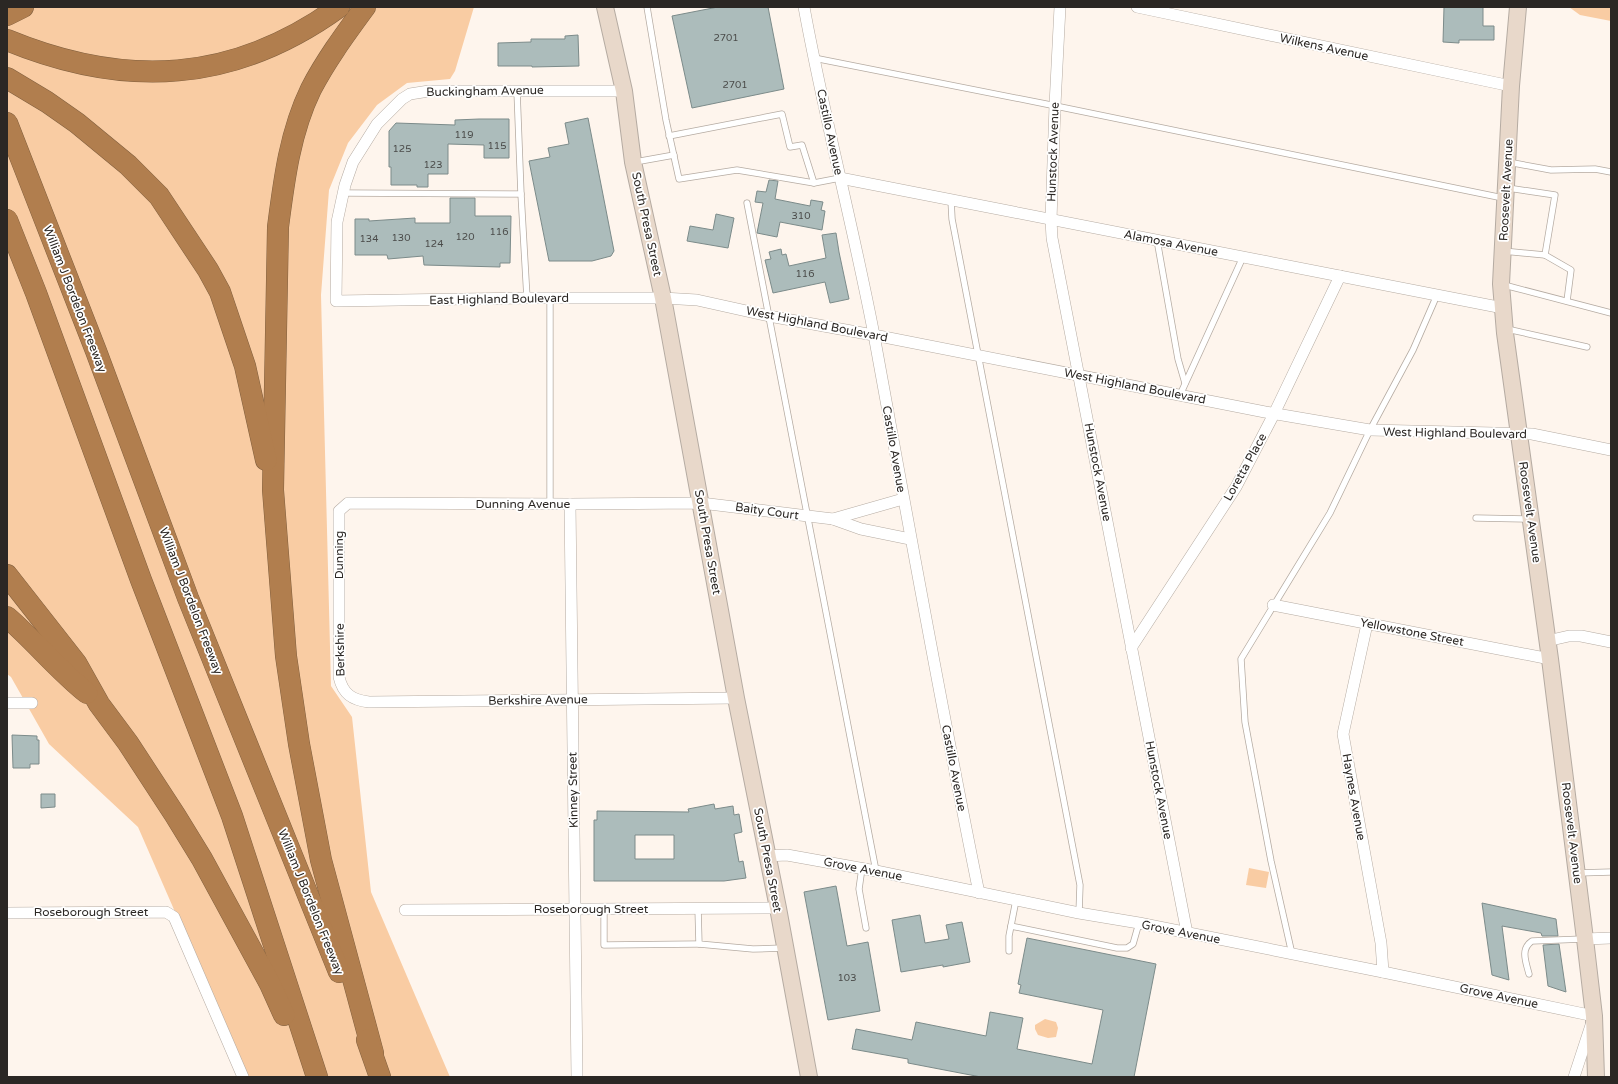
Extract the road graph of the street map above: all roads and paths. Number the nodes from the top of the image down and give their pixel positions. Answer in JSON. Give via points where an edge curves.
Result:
{"nodes":[{"id":1,"x":23,"y":7,"type":"edge"},
{"id":2,"x":339,"y":7,"type":"edge"},
{"id":3,"x":365,"y":7,"type":"edge"},
{"id":4,"x":605,"y":7,"type":"edge"},
{"id":5,"x":648,"y":7,"type":"edge"},
{"id":6,"x":804,"y":7,"type":"edge"},
{"id":7,"x":1060,"y":7,"type":"edge"},
{"id":8,"x":1137,"y":7,"type":"edge"},
{"id":9,"x":1518,"y":7,"type":"edge"},
{"id":10,"x":7,"y":15,"type":"edge"},
{"id":11,"x":7,"y":40,"type":"edge"},
{"id":12,"x":813,"y":58,"type":"junction"},
{"id":13,"x":7,"y":78,"type":"edge"},
{"id":14,"x":1511,"y":86,"type":"junction"},
{"id":15,"x":517,"y":91,"type":"junction"},
{"id":16,"x":624,"y":91,"type":"junction"},
{"id":17,"x":1055,"y":105,"type":"junction"},
{"id":18,"x":7,"y":124,"type":"edge"},
{"id":19,"x":670,"y":136,"type":"junction"},
{"id":20,"x":674,"y":155,"type":"junction"},
{"id":21,"x":633,"y":162,"type":"junction"},
{"id":22,"x":1507,"y":162,"type":"junction"},
{"id":23,"x":1611,"y":172,"type":"edge"},
{"id":24,"x":840,"y":178,"type":"junction"},
{"id":25,"x":814,"y":183,"type":"junction"},
{"id":26,"x":343,"y":193,"type":"junction"},
{"id":27,"x":1506,"y":193,"type":"junction"},
{"id":28,"x":520,"y":194,"type":"junction"},
{"id":29,"x":951,"y":199,"type":"junction"},
{"id":30,"x":747,"y":203,"type":"dead end"},
{"id":31,"x":7,"y":220,"type":"edge"},
{"id":32,"x":1051,"y":220,"type":"junction"},
{"id":33,"x":1156,"y":240,"type":"junction"},
{"id":34,"x":1503,"y":251,"type":"junction"},
{"id":35,"x":1546,"y":254,"type":"junction"},
{"id":36,"x":1243,"y":257,"type":"junction"},
{"id":37,"x":1340,"y":276,"type":"junction"},
{"id":38,"x":1501,"y":284,"type":"junction"},
{"id":39,"x":1438,"y":295,"type":"junction"},
{"id":40,"x":527,"y":298,"type":"junction"},
{"id":41,"x":550,"y":298,"type":"junction"},
{"id":42,"x":663,"y":298,"type":"junction"},
{"id":43,"x":336,"y":301,"type":"joint"},
{"id":44,"x":1567,"y":301,"type":"junction"},
{"id":45,"x":1503,"y":308,"type":"junction"},
{"id":46,"x":1611,"y":313,"type":"edge"},
{"id":47,"x":769,"y":316,"type":"junction"},
{"id":48,"x":1505,"y":329,"type":"junction"},
{"id":49,"x":873,"y":335,"type":"junction"},
{"id":50,"x":1587,"y":347,"type":"dead end"},
{"id":51,"x":978,"y":355,"type":"junction"},
{"id":52,"x":1080,"y":375,"type":"junction"},
{"id":53,"x":1185,"y":383,"type":"junction"},
{"id":54,"x":1180,"y":395,"type":"junction"},
{"id":55,"x":1274,"y":414,"type":"junction"},
{"id":56,"x":1370,"y":430,"type":"junction"},
{"id":57,"x":1520,"y":434,"type":"junction"},
{"id":58,"x":1611,"y":450,"type":"edge"},
{"id":59,"x":273,"y":490,"type":"junction"},
{"id":60,"x":903,"y":499,"type":"junction"},
{"id":61,"x":701,"y":503,"type":"junction"},
{"id":62,"x":346,"y":504,"type":"joint"},
{"id":63,"x":550,"y":504,"type":"junction"},
{"id":64,"x":570,"y":504,"type":"junction"},
{"id":65,"x":808,"y":516,"type":"junction"},
{"id":66,"x":1476,"y":518,"type":"dead end"},
{"id":67,"x":833,"y":519,"type":"junction"},
{"id":68,"x":1531,"y":519,"type":"junction"},
{"id":69,"x":910,"y":539,"type":"junction"},
{"id":70,"x":7,"y":575,"type":"edge"},
{"id":71,"x":1274,"y":605,"type":"junction"},
{"id":72,"x":339,"y":609,"type":"joint"},
{"id":73,"x":7,"y":617,"type":"edge"},
{"id":74,"x":1367,"y":624,"type":"junction"},
{"id":75,"x":1548,"y":642,"type":"junction"},
{"id":76,"x":1611,"y":642,"type":"edge"},
{"id":77,"x":1131,"y":648,"type":"junction"},
{"id":78,"x":1550,"y":659,"type":"junction"},
{"id":79,"x":343,"y":690,"type":"joint"},
{"id":80,"x":736,"y":698,"type":"junction"},
{"id":81,"x":572,"y":700,"type":"junction"},
{"id":82,"x":7,"y":703,"type":"edge"},
{"id":83,"x":32,"y":703,"type":"dead end"},
{"id":84,"x":99,"y":704,"type":"junction"},
{"id":85,"x":766,"y":856,"type":"junction"},
{"id":86,"x":862,"y":868,"type":"junction"},
{"id":87,"x":876,"y":871,"type":"junction"},
{"id":88,"x":1611,"y":872,"type":"edge"},
{"id":89,"x":1577,"y":873,"type":"junction"},
{"id":90,"x":979,"y":892,"type":"junction"},
{"id":91,"x":1016,"y":900,"type":"junction"},
{"id":92,"x":698,"y":908,"type":"junction"},
{"id":93,"x":778,"y":908,"type":"junction"},
{"id":94,"x":575,"y":909,"type":"junction"},
{"id":95,"x":604,"y":909,"type":"junction"},
{"id":96,"x":405,"y":910,"type":"dead end"},
{"id":97,"x":7,"y":912,"type":"edge"},
{"id":98,"x":1079,"y":913,"type":"junction"},
{"id":99,"x":1139,"y":923,"type":"junction"},
{"id":100,"x":1011,"y":926,"type":"junction"},
{"id":101,"x":866,"y":928,"type":"dead end"},
{"id":102,"x":1187,"y":933,"type":"junction"},
{"id":103,"x":1611,"y":938,"type":"edge"},
{"id":104,"x":1585,"y":939,"type":"junction"},
{"id":105,"x":699,"y":944,"type":"junction"},
{"id":106,"x":784,"y":948,"type":"junction"},
{"id":107,"x":1009,"y":951,"type":"dead end"},
{"id":108,"x":1292,"y":954,"type":"junction"},
{"id":109,"x":1383,"y":972,"type":"junction"},
{"id":110,"x":1529,"y":974,"type":"dead end"},
{"id":111,"x":1594,"y":1016,"type":"junction"},
{"id":112,"x":373,"y":1053,"type":"junction"},
{"id":113,"x":243,"y":1077,"type":"edge"},
{"id":114,"x":312,"y":1077,"type":"edge"},
{"id":115,"x":317,"y":1077,"type":"edge"},
{"id":116,"x":380,"y":1077,"type":"edge"},
{"id":117,"x":577,"y":1077,"type":"edge"},
{"id":118,"x":809,"y":1077,"type":"edge"},
{"id":119,"x":1574,"y":1077,"type":"edge"},
{"id":120,"x":1596,"y":1077,"type":"edge"}],
"edges":[{"from":1,"to":10,"type":"highway"},
{"from":2,"to":11,"type":"highway","via":[[282,41],[240,58],[184,70],[152,72],[88,66],[50,56]]},
{"from":3,"to":59,"type":"highway","via":[[311,89],[291,145],[283,187],[278,227]]},
{"from":4,"to":16,"type":"main road","name":"South Presa Street"},
{"from":5,"to":19,"type":"lane"},
{"from":6,"to":12,"type":"street","name":"Castillo Avenue"},
{"from":7,"to":17,"type":"street","name":"Hunstock Avenue"},
{"from":8,"to":14,"type":"street","name":"Wilkens Avenue"},
{"from":9,"to":14,"type":"main road","name":"Roosevelt Avenue"},
{"from":12,"to":17,"type":"lane"},
{"from":12,"to":24,"type":"street","name":"Castillo Avenue"},
{"from":13,"to":59,"type":"highway","via":[[77,123],[128,165],[159,196],[208,270],[220,292],[245,366]]},
{"from":14,"to":22,"type":"main road","name":"Roosevelt Avenue"},
{"from":15,"to":16,"type":"street","name":"Buckingham Avenue"},
{"from":15,"to":26,"type":"street","name":"Buckingham Avenue","via":[[429,91],[410,94],[377,124],[353,162]]},
{"from":15,"to":28,"type":"lane"},
{"from":16,"to":21,"type":"main road","name":"South Presa Street"},
{"from":17,"to":27,"type":"lane"},
{"from":17,"to":32,"type":"street","name":"Hunstock Avenue"},
{"from":18,"to":112,"type":"highway","name":"William J Bordelon Freeway","via":[[188,598]]},
{"from":19,"to":20,"type":"lane"},
{"from":19,"to":25,"type":"lane","via":[[782,114],[790,147],[802,145]]},
{"from":20,"to":21,"type":"lane"},
{"from":20,"to":25,"type":"lane","via":[[679,179],[737,170]]},
{"from":21,"to":42,"type":"main road","name":"South Presa Street"},
{"from":22,"to":23,"type":"lane","via":[[1551,170],[1595,169]]},
{"from":22,"to":27,"type":"main road","name":"Roosevelt Avenue"},
{"from":24,"to":25,"type":"lane"},
{"from":24,"to":29,"type":"street","name":"Alamosa Avenue"},
{"from":24,"to":49,"type":"street","name":"Castillo Avenue"},
{"from":26,"to":28,"type":"lane"},
{"from":26,"to":43,"type":"street","name":"Buckingham Avenue","via":[[337,222]]},
{"from":27,"to":34,"type":"main road","name":"Roosevelt Avenue"},
{"from":27,"to":35,"type":"lane","via":[[1555,195]]},
{"from":28,"to":40,"type":"lane"},
{"from":29,"to":32,"type":"street","name":"Alamosa Avenue"},
{"from":29,"to":51,"type":"lane","via":[[952,219]]},
{"from":30,"to":47,"type":"lane"},
{"from":31,"to":115,"type":"highway","via":[[232,816]]},
{"from":32,"to":33,"type":"street","name":"Alamosa Avenue"},
{"from":32,"to":52,"type":"street","name":"Hunstock Avenue","via":[[1052,238]]},
{"from":33,"to":36,"type":"street","name":"Alamosa Avenue"},
{"from":33,"to":53,"type":"lane","via":[[1178,359]]},
{"from":34,"to":35,"type":"lane"},
{"from":34,"to":38,"type":"main road","name":"Roosevelt Avenue"},
{"from":35,"to":44,"type":"lane","via":[[1571,270]]},
{"from":36,"to":37,"type":"street","name":"Alamosa Avenue"},
{"from":36,"to":53,"type":"lane"},
{"from":37,"to":39,"type":"street","name":"Alamosa Avenue"},
{"from":37,"to":55,"type":"street","name":"Loretta Place"},
{"from":38,"to":44,"type":"lane"},
{"from":38,"to":45,"type":"main road","name":"Roosevelt Avenue"},
{"from":39,"to":45,"type":"street","name":"Alamosa Avenue"},
{"from":39,"to":56,"type":"lane","via":[[1413,350]]},
{"from":40,"to":41,"type":"street","name":"East Highland Boulevard"},
{"from":40,"to":43,"type":"street","name":"East Highland Boulevard"},
{"from":41,"to":42,"type":"street","name":"East Highland Boulevard"},
{"from":41,"to":63,"type":"lane"},
{"from":42,"to":47,"type":"street","name":"West Highland Boulevard","via":[[697,300]]},
{"from":42,"to":61,"type":"main road","name":"South Presa Street"},
{"from":44,"to":46,"type":"lane"},
{"from":45,"to":48,"type":"main road","name":"Roosevelt Avenue"},
{"from":47,"to":49,"type":"street","name":"West Highland Boulevard"},
{"from":47,"to":65,"type":"lane"},
{"from":48,"to":50,"type":"lane"},
{"from":48,"to":57,"type":"main road","name":"Roosevelt Avenue"},
{"from":49,"to":51,"type":"street","name":"West Highland Boulevard"},
{"from":49,"to":60,"type":"street","name":"Castillo Avenue"},
{"from":51,"to":52,"type":"street","name":"West Highland Boulevard"},
{"from":51,"to":98,"type":"lane","via":[[1080,885]]},
{"from":52,"to":54,"type":"street","name":"West Highland Boulevard"},
{"from":52,"to":77,"type":"street","name":"Hunstock Avenue"},
{"from":53,"to":54,"type":"lane"},
{"from":54,"to":55,"type":"street","name":"West Highland Boulevard"},
{"from":55,"to":56,"type":"street","name":"West Highland Boulevard"},
{"from":55,"to":77,"type":"street","name":"Loretta Place","via":[[1236,487]]},
{"from":56,"to":57,"type":"street","name":"West Highland Boulevard"},
{"from":56,"to":71,"type":"lane","via":[[1330,513]]},
{"from":57,"to":58,"type":"street","name":"West Highland Boulevard","via":[[1549,437]]},
{"from":57,"to":68,"type":"main road","name":"Roosevelt Avenue"},
{"from":59,"to":112,"type":"highway","via":[[286,656],[299,744],[321,860]]},
{"from":60,"to":67,"type":"street","name":"Baity Court"},
{"from":60,"to":69,"type":"street","name":"Castillo Avenue"},
{"from":61,"to":64,"type":"street","name":"Dunning Avenue"},
{"from":61,"to":65,"type":"street","name":"Baity Court"},
{"from":61,"to":80,"type":"main road","name":"South Presa Street"},
{"from":62,"to":63,"type":"street","name":"Dunning Avenue"},
{"from":62,"to":72,"type":"street","name":"Dunning","via":[[339,511]]},
{"from":63,"to":64,"type":"street","name":"Dunning Avenue"},
{"from":64,"to":81,"type":"street","name":"Kinney Street"},
{"from":65,"to":67,"type":"street","name":"Baity Court"},
{"from":65,"to":87,"type":"lane"},
{"from":66,"to":68,"type":"lane"},
{"from":67,"to":69,"type":"street","name":"Baity Court","via":[[861,529]]},
{"from":68,"to":75,"type":"main road","name":"Roosevelt Avenue"},
{"from":69,"to":90,"type":"street","name":"Castillo Avenue"},
{"from":70,"to":84,"type":"highway","via":[[76,663]]},
{"from":71,"to":74,"type":"street","name":"Yellowstone Street"},
{"from":71,"to":108,"type":"lane","via":[[1241,659],[1245,722],[1271,861]]},
{"from":72,"to":79,"type":"street","name":"Berkshire","via":[[339,678]]},
{"from":73,"to":84,"type":"highway"},
{"from":74,"to":78,"type":"street","name":"Yellowstone Street"},
{"from":74,"to":109,"type":"street","name":"Haynes Avenue","via":[[1343,734],[1381,943]]},
{"from":75,"to":76,"type":"street","via":[[1569,636]]},
{"from":75,"to":78,"type":"main road","name":"Roosevelt Avenue"},
{"from":77,"to":102,"type":"street","name":"Hunstock Avenue"},
{"from":78,"to":89,"type":"main road","name":"Roosevelt Avenue"},
{"from":79,"to":81,"type":"street","name":"Berkshire Avenue","via":[[358,701],[369,702]]},
{"from":80,"to":81,"type":"street","name":"Berkshire Avenue"},
{"from":80,"to":85,"type":"main road","name":"South Presa Street"},
{"from":81,"to":94,"type":"street","name":"Kinney Street"},
{"from":82,"to":83,"type":"street"},
{"from":84,"to":114,"type":"highway","via":[[144,766],[202,859],[270,984]]},
{"from":85,"to":86,"type":"street","name":"Grove Avenue","via":[[787,855]]},
{"from":85,"to":93,"type":"main road","name":"South Presa Street"},
{"from":86,"to":87,"type":"street","name":"Grove Avenue"},
{"from":86,"to":101,"type":"lane","via":[[859,889]]},
{"from":87,"to":90,"type":"street","name":"Grove Avenue"},
{"from":88,"to":89,"type":"lane"},
{"from":89,"to":104,"type":"main road","name":"Roosevelt Avenue"},
{"from":90,"to":91,"type":"street","name":"Grove Avenue"},
{"from":91,"to":98,"type":"street","name":"Grove Avenue"},
{"from":91,"to":100,"type":"lane"},
{"from":92,"to":93,"type":"street","name":"Roseborough Street"},
{"from":92,"to":95,"type":"street","name":"Roseborough Street"},
{"from":92,"to":105,"type":"lane"},
{"from":93,"to":106,"type":"main road","name":"South Presa Street"},
{"from":94,"to":95,"type":"street","name":"Roseborough Street"},
{"from":94,"to":96,"type":"street","name":"Roseborough Street"},
{"from":94,"to":117,"type":"street","name":"Kinney Street"},
{"from":95,"to":105,"type":"lane","via":[[604,945]]},
{"from":97,"to":113,"type":"street","name":"Roseborough Street","via":[[166,912],[174,917]]},
{"from":98,"to":99,"type":"street","name":"Grove Avenue"},
{"from":99,"to":100,"type":"lane","via":[[1133,944],[1127,948]]},
{"from":99,"to":102,"type":"street","name":"Grove Avenue"},
{"from":100,"to":107,"type":"lane"},
{"from":102,"to":108,"type":"street","name":"Grove Avenue"},
{"from":103,"to":104,"type":"street"},
{"from":104,"to":110,"type":"lane","via":[[1532,941],[1527,944],[1524,952]]},
{"from":104,"to":111,"type":"main road","name":"Roosevelt Avenue"},
{"from":105,"to":106,"type":"lane","via":[[752,949]]},
{"from":106,"to":118,"type":"main road","name":"South Presa Street"},
{"from":108,"to":109,"type":"street","name":"Grove Avenue"},
{"from":109,"to":111,"type":"street","name":"Grove Avenue"},
{"from":111,"to":119,"type":"street","name":"Roosevelt Avenue"},
{"from":111,"to":120,"type":"main road","name":"Roosevelt Avenue"},
{"from":112,"to":116,"type":"highway","name":"William J Bordelon Freeway"}]}
